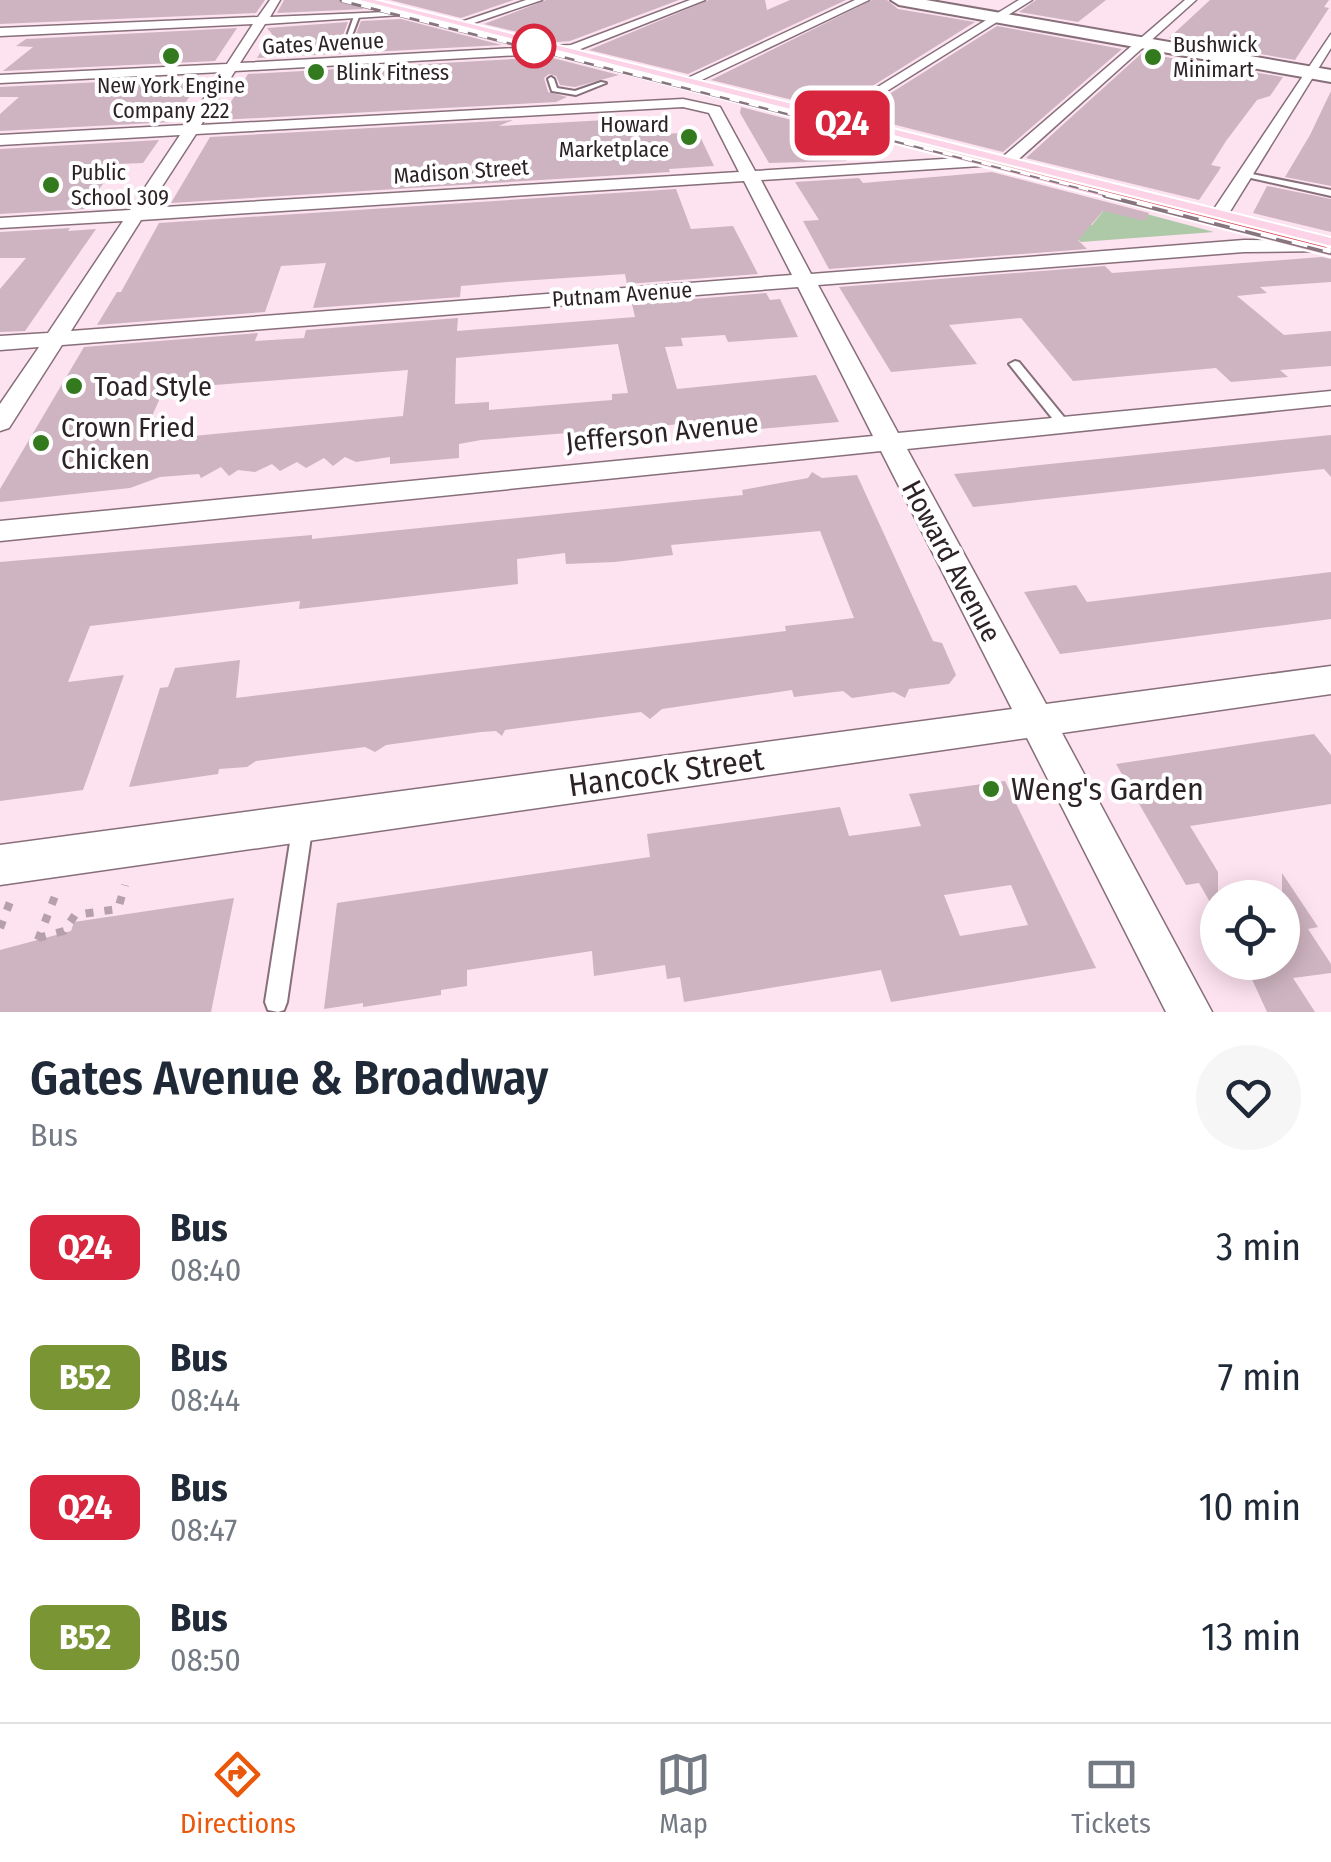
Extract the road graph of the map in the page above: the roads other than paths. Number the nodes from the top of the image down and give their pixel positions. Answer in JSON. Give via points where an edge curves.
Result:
{"nodes":[{"id":1,"x":275,"y":0,"type":"edge"},
{"id":2,"x":536,"y":0,"type":"edge"},
{"id":3,"x":700,"y":0,"type":"edge"},
{"id":4,"x":864,"y":0,"type":"edge"},
{"id":5,"x":899,"y":0,"type":"edge"},
{"id":6,"x":1027,"y":0,"type":"edge"},
{"id":7,"x":1191,"y":0,"type":"edge"},
{"id":8,"x":354,"y":4,"type":"edge"},
{"id":9,"x":998,"y":17,"type":"junction"},
{"id":10,"x":262,"y":21,"type":"junction"},
{"id":11,"x":455,"y":26,"type":"junction"},
{"id":12,"x":0,"y":32,"type":"edge"},
{"id":13,"x":348,"y":38,"type":"dead end"},
{"id":14,"x":1331,"y":38,"type":"edge"},
{"id":15,"x":1142,"y":43,"type":"junction"},
{"id":16,"x":554,"y":50,"type":"junction"},
{"id":17,"x":231,"y":68,"type":"junction"},
{"id":18,"x":1310,"y":72,"type":"junction"},
{"id":19,"x":1331,"y":76,"type":"edge"},
{"id":20,"x":0,"y":79,"type":"edge"},
{"id":21,"x":551,"y":79,"type":"dead end"},
{"id":22,"x":603,"y":83,"type":"dead end"},
{"id":23,"x":690,"y":91,"type":"junction"},
{"id":24,"x":747,"y":99,"type":"junction"},
{"id":25,"x":714,"y":110,"type":"junction"},
{"id":26,"x":831,"y":120,"type":"junction"},
{"id":27,"x":191,"y":130,"type":"junction"},
{"id":28,"x":0,"y":140,"type":"edge"},
{"id":29,"x":936,"y":158,"type":"junction"},
{"id":30,"x":997,"y":163,"type":"junction"},
{"id":31,"x":1245,"y":174,"type":"junction"},
{"id":32,"x":748,"y":176,"type":"junction"},
{"id":33,"x":1331,"y":193,"type":"edge"},
{"id":34,"x":136,"y":214,"type":"junction"},
{"id":35,"x":1217,"y":218,"type":"junction"},
{"id":36,"x":0,"y":223,"type":"edge"},
{"id":37,"x":1249,"y":237,"type":"junction"},
{"id":38,"x":1328,"y":246,"type":"edge"},
{"id":39,"x":803,"y":280,"type":"junction"},
{"id":40,"x":55,"y":338,"type":"junction"},
{"id":41,"x":0,"y":343,"type":"edge"},
{"id":42,"x":1015,"y":364,"type":"dead end"},
{"id":43,"x":1331,"y":398,"type":"edge"},
{"id":44,"x":0,"y":423,"type":"edge"},
{"id":45,"x":1064,"y":424,"type":"junction"},
{"id":46,"x":889,"y":442,"type":"junction"},
{"id":47,"x":0,"y":531,"type":"edge"},
{"id":48,"x":1331,"y":680,"type":"edge"},
{"id":49,"x":1036,"y":721,"type":"junction"},
{"id":50,"x":304,"y":822,"type":"junction"},
{"id":51,"x":0,"y":865,"type":"edge"},
{"id":52,"x":276,"y":1002,"type":"dead end"},
{"id":53,"x":1190,"y":1012,"type":"edge"}],
"edges":[{"from":1,"to":10,"type":"street"},
{"from":2,"to":11,"type":"street"},
{"from":3,"to":16,"type":"street","name":"Gates Avenue"},
{"from":4,"to":23,"type":"street"},
{"from":5,"to":9,"type":"main road"},
{"from":6,"to":9,"type":"street"},
{"from":7,"to":15,"type":"street"},
{"from":8,"to":10,"type":"street"},
{"from":8,"to":11,"type":"main road"},
{"from":8,"to":13,"type":"lane"},
{"from":9,"to":15,"type":"main road"},
{"from":9,"to":26,"type":"street"},
{"from":10,"to":12,"type":"street"},
{"from":10,"to":17,"type":"street"},
{"from":11,"to":16,"type":"main road"},
{"from":14,"to":18,"type":"street"},
{"from":15,"to":18,"type":"main road"},
{"from":15,"to":30,"type":"street"},
{"from":16,"to":17,"type":"street","name":"Gates Avenue"},
{"from":16,"to":23,"type":"main road"},
{"from":17,"to":20,"type":"street","name":"Gates Avenue"},
{"from":17,"to":27,"type":"street"},
{"from":18,"to":19,"type":"main road"},
{"from":18,"to":31,"type":"street"},
{"from":21,"to":22,"type":"lane","via":[[554,90],[569,93]]},
{"from":23,"to":24,"type":"main road"},
{"from":23,"to":25,"type":"street"},
{"from":23,"to":27,"type":"street"},
{"from":24,"to":25,"type":"main road"},
{"from":24,"to":26,"type":"main road"},
{"from":25,"to":32,"type":"street","name":"Howard Avenue"},
{"from":26,"to":29,"type":"main road"},
{"from":27,"to":28,"type":"street"},
{"from":27,"to":34,"type":"street"},
{"from":29,"to":30,"type":"main road"},
{"from":29,"to":32,"type":"street","name":"Madison Street"},
{"from":30,"to":35,"type":"main road"},
{"from":31,"to":33,"type":"lane"},
{"from":31,"to":35,"type":"street"},
{"from":32,"to":34,"type":"street","name":"Madison Street"},
{"from":32,"to":39,"type":"street","name":"Howard Avenue"},
{"from":34,"to":36,"type":"street","name":"Madison Street"},
{"from":34,"to":40,"type":"street"},
{"from":35,"to":37,"type":"main road"},
{"from":37,"to":38,"type":"main road"},
{"from":37,"to":39,"type":"street","name":"Putnam Avenue"},
{"from":39,"to":40,"type":"street","name":"Putnam Avenue"},
{"from":39,"to":46,"type":"street","name":"Howard Avenue"},
{"from":40,"to":41,"type":"street","name":"Putnam Avenue"},
{"from":40,"to":44,"type":"street"},
{"from":42,"to":45,"type":"lane"},
{"from":43,"to":45,"type":"street","name":"Jefferson Avenue"},
{"from":45,"to":46,"type":"street","name":"Jefferson Avenue"},
{"from":46,"to":47,"type":"street","name":"Jefferson Avenue"},
{"from":46,"to":49,"type":"street","name":"Howard Avenue"},
{"from":48,"to":49,"type":"street","name":"Hancock Street"},
{"from":49,"to":50,"type":"street","name":"Hancock Street"},
{"from":49,"to":53,"type":"street","name":"Howard Avenue"},
{"from":50,"to":51,"type":"street","name":"Hancock Street"},
{"from":50,"to":52,"type":"lane"}]}
